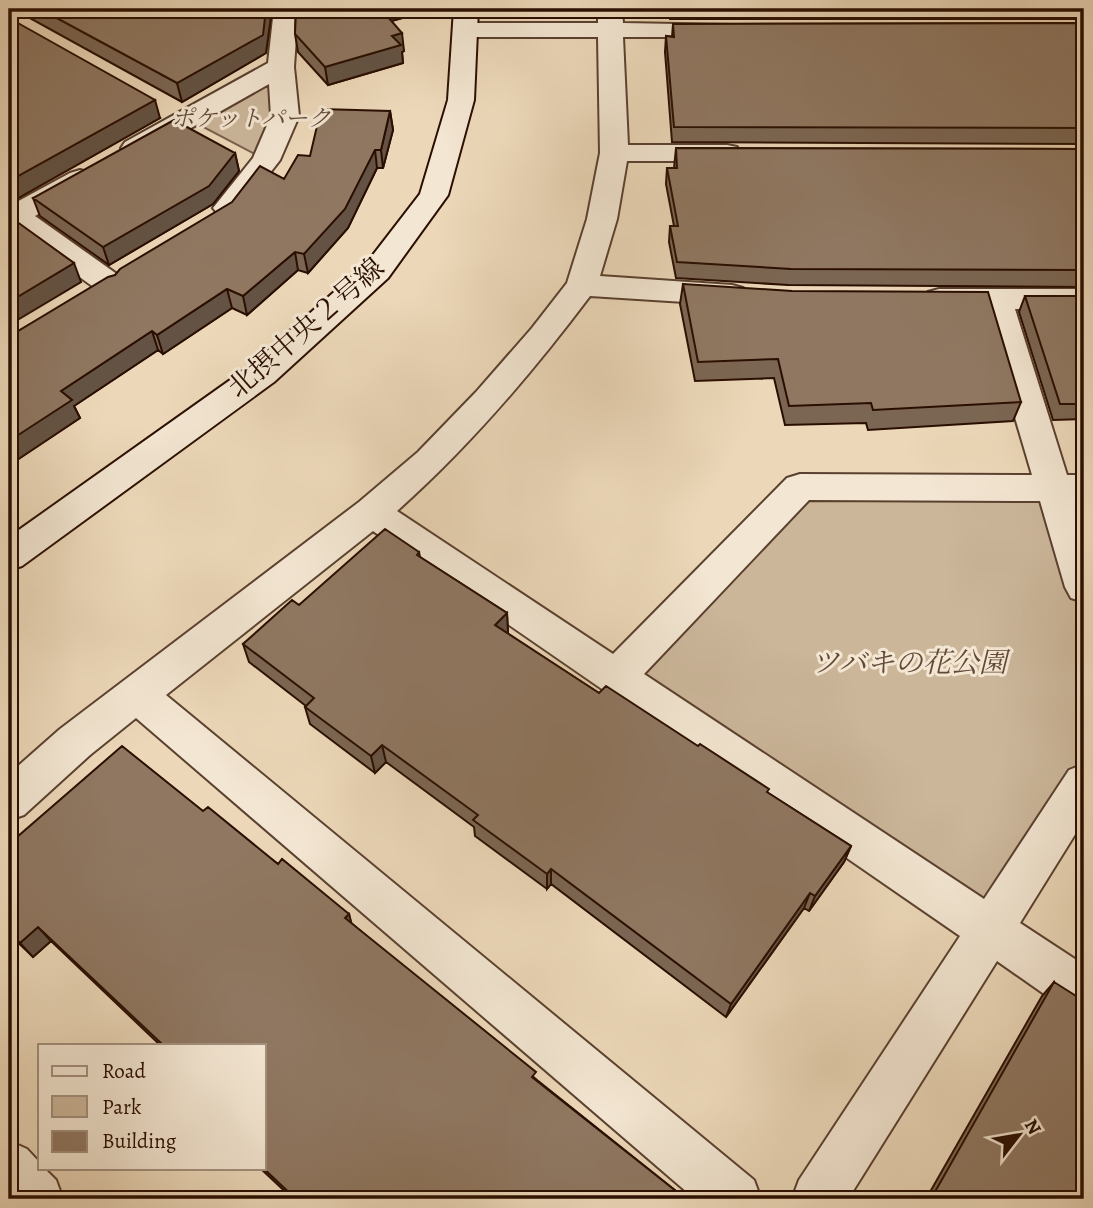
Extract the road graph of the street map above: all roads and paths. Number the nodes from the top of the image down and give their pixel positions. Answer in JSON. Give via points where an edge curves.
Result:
{"nodes":[{"id":1,"x":286,"y":9,"type":"edge"},
{"id":2,"x":465,"y":20,"type":"edge"},
{"id":3,"x":610,"y":20,"type":"edge"},
{"id":4,"x":750,"y":30,"type":"edge"},
{"id":5,"x":281,"y":67,"type":"junction"},
{"id":6,"x":614,"y":153,"type":"junction"},
{"id":7,"x":752,"y":153,"type":"edge"},
{"id":8,"x":11,"y":214,"type":"edge"},
{"id":9,"x":202,"y":226,"type":"edge"},
{"id":10,"x":109,"y":283,"type":"edge"},
{"id":11,"x":582,"y":285,"type":"junction"},
{"id":12,"x":761,"y":297,"type":"edge"},
{"id":13,"x":913,"y":299,"type":"edge"},
{"id":14,"x":1084,"y":299,"type":"edge"},
{"id":15,"x":996,"y":300,"type":"junction"},
{"id":16,"x":1069,"y":488,"type":"edge"},
{"id":17,"x":372,"y":512,"type":"junction"},
{"id":18,"x":9,"y":556,"type":"edge"},
{"id":19,"x":1084,"y":587,"type":"edge"},
{"id":20,"x":615,"y":677,"type":"junction"},
{"id":21,"x":136,"y":695,"type":"junction"},
{"id":22,"x":1084,"y":783,"type":"edge"},
{"id":23,"x":9,"y":801,"type":"edge"},
{"id":24,"x":991,"y":930,"type":"junction"},
{"id":25,"x":1084,"y":993,"type":"edge"},
{"id":26,"x":9,"y":1167,"type":"edge"},
{"id":27,"x":37,"y":1199,"type":"edge"},
{"id":28,"x":735,"y":1199,"type":"edge"},
{"id":29,"x":818,"y":1199,"type":"edge"}],
"edges":[{"from":1,"to":5,"type":"street"},
{"from":2,"to":3,"type":"street"},
{"from":2,"to":18,"type":"street","name":"北摂中央２号線","via":[[461,100],[434,195],[377,271],[261,374]]},
{"from":3,"to":4,"type":"street"},
{"from":3,"to":6,"type":"street"},
{"from":5,"to":8,"type":"street","via":[[176,112]]},
{"from":5,"to":9,"type":"street","via":[[285,116],[266,160],[225,212]]},
{"from":6,"to":7,"type":"street"},
{"from":6,"to":11,"type":"street","via":[[602,219]]},
{"from":8,"to":10,"type":"street"},
{"from":11,"to":12,"type":"street"},
{"from":11,"to":17,"type":"street","via":[[488,400],[430,461]]},
{"from":13,"to":15,"type":"street"},
{"from":14,"to":15,"type":"street"},
{"from":15,"to":16,"type":"street"},
{"from":16,"to":19,"type":"street"},
{"from":16,"to":20,"type":"street","via":[[800,487]]},
{"from":17,"to":20,"type":"street"},
{"from":17,"to":21,"type":"street"},
{"from":20,"to":24,"type":"street"},
{"from":21,"to":23,"type":"street"},
{"from":21,"to":28,"type":"street"},
{"from":22,"to":24,"type":"street"},
{"from":24,"to":25,"type":"street"},
{"from":24,"to":29,"type":"street"},
{"from":26,"to":27,"type":"street"}]}
